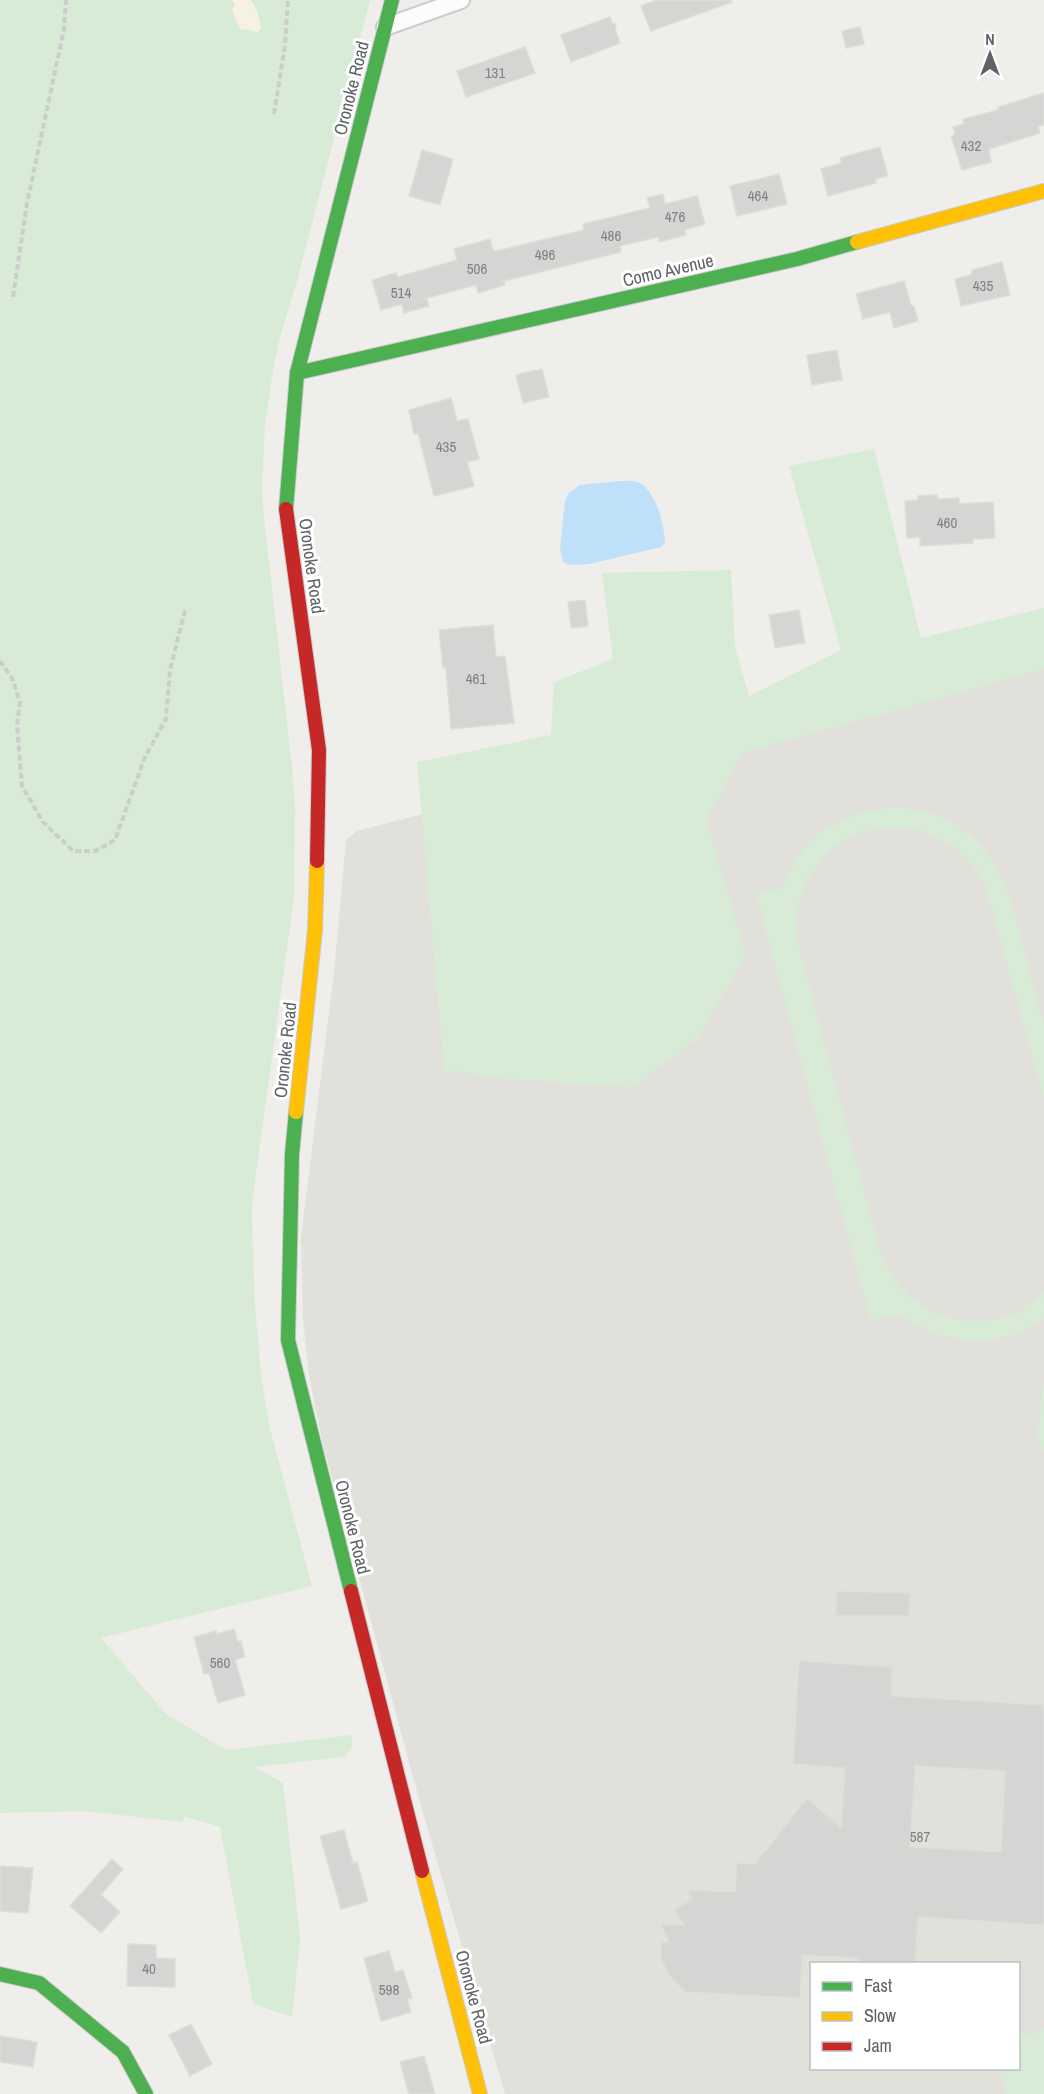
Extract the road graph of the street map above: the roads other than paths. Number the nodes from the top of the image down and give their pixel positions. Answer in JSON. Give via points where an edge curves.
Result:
{"nodes":[{"id":1,"x":392,"y":0,"type":"edge"},
{"id":2,"x":461,"y":0,"type":"edge"},
{"id":3,"x":385,"y":27,"type":"junction"},
{"id":4,"x":1044,"y":191,"type":"edge"},
{"id":5,"x":297,"y":373,"type":"junction"},
{"id":6,"x":0,"y":1974,"type":"edge"},
{"id":7,"x":146,"y":2094,"type":"edge"},
{"id":8,"x":480,"y":2094,"type":"edge"}],
"edges":[{"from":1,"to":3,"type":"street","name":"Oronoke Road"},
{"from":2,"to":3,"type":"street"},
{"from":3,"to":5,"type":"street","name":"Oronoke Road"},
{"from":4,"to":5,"type":"street","name":"Como Avenue","via":[[797,259]]},
{"from":5,"to":8,"type":"street","name":"Oronoke Road","via":[[286,516],[319,750],[315,930],[292,1154],[288,1340]]},
{"from":6,"to":7,"type":"street","via":[[39,1983],[123,2052]]}]}
